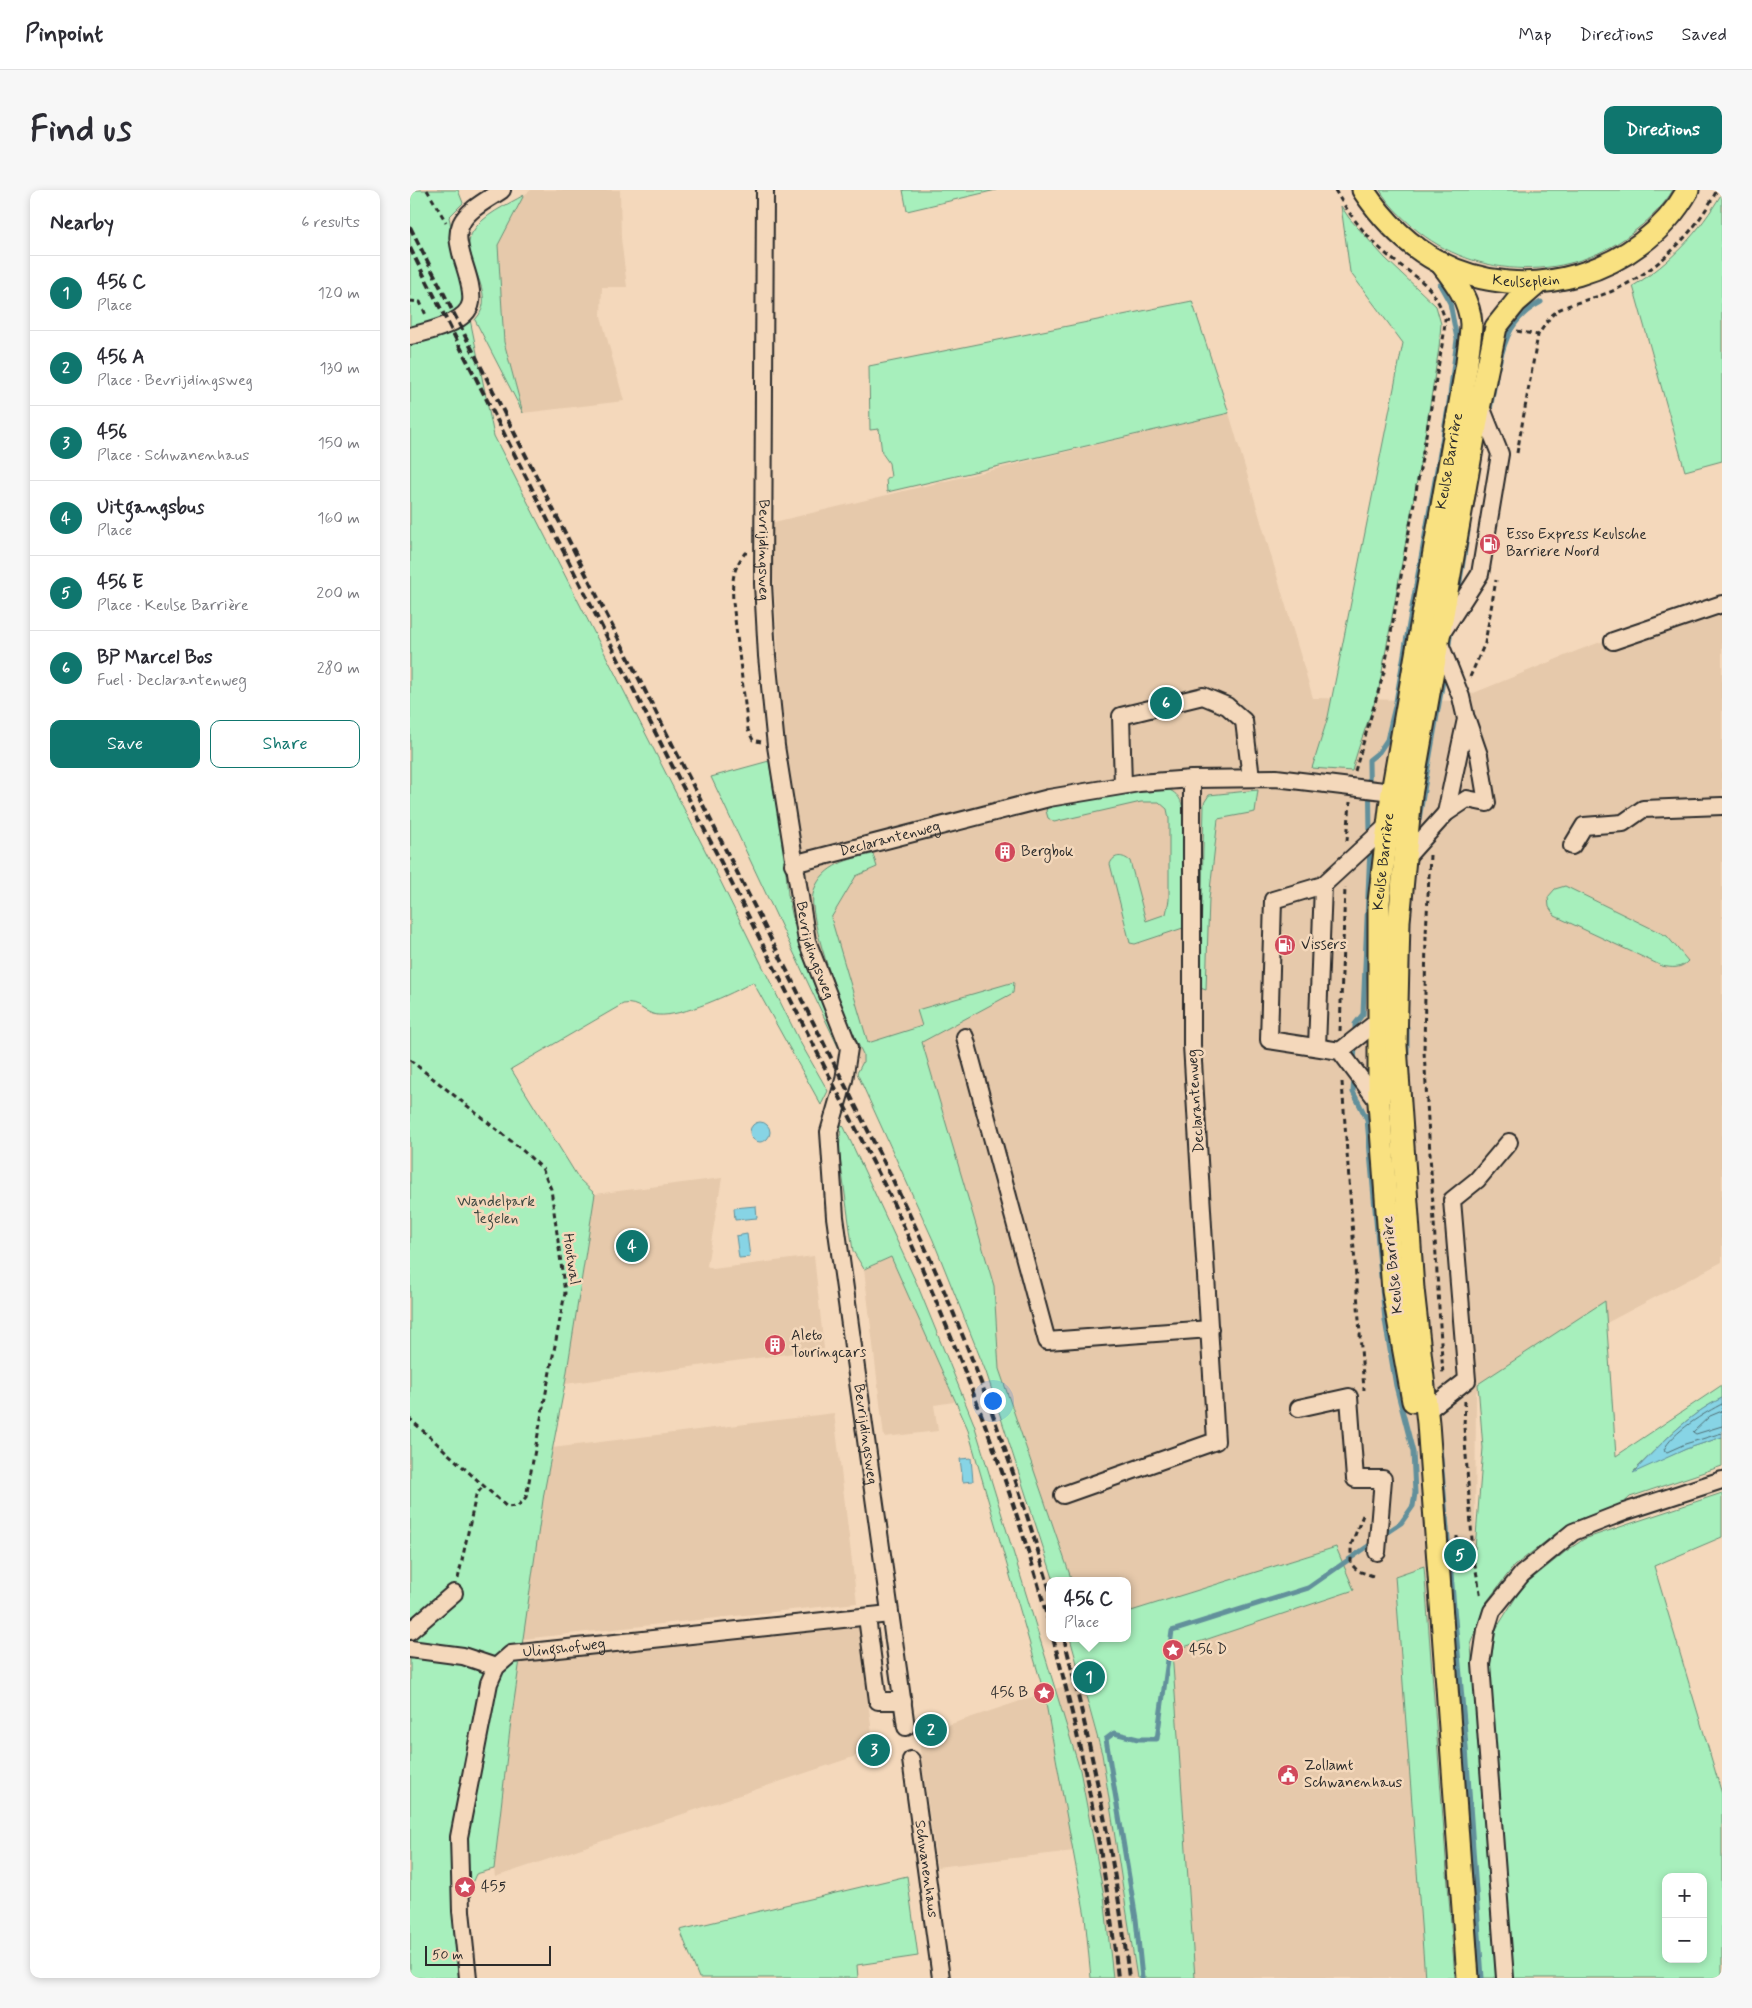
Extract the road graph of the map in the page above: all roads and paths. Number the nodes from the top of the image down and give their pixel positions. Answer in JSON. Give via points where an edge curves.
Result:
{"nodes":[{"id":1,"x":427,"y":190,"type":"edge"},
{"id":2,"x":502,"y":190,"type":"edge"},
{"id":3,"x":765,"y":190,"type":"edge"},
{"id":4,"x":1363,"y":190,"type":"edge"},
{"id":5,"x":1688,"y":190,"type":"edge"},
{"id":6,"x":457,"y":236,"type":"junction"},
{"id":7,"x":1440,"y":262,"type":"junction"},
{"id":8,"x":1538,"y":283,"type":"junction"},
{"id":9,"x":410,"y":301,"type":"edge"},
{"id":10,"x":1445,"y":319,"type":"dead end"},
{"id":11,"x":434,"y":331,"type":"junction"},
{"id":12,"x":1538,"y":335,"type":"dead end"},
{"id":13,"x":410,"y":336,"type":"edge"},
{"id":14,"x":1480,"y":404,"type":"junction"},
{"id":15,"x":1516,"y":458,"type":"dead end"},
{"id":16,"x":764,"y":553,"type":"junction"},
{"id":17,"x":1497,"y":575,"type":"dead end"},
{"id":18,"x":1722,"y":604,"type":"edge"},
{"id":19,"x":1438,"y":639,"type":"junction"},
{"id":20,"x":1613,"y":641,"type":"dead end"},
{"id":21,"x":1461,"y":696,"type":"junction"},
{"id":22,"x":1466,"y":719,"type":"junction"},
{"id":23,"x":776,"y":746,"type":"junction"},
{"id":24,"x":1251,"y":778,"type":"junction"},
{"id":25,"x":1192,"y":779,"type":"junction"},
{"id":26,"x":1123,"y":785,"type":"junction"},
{"id":27,"x":1352,"y":787,"type":"junction"},
{"id":28,"x":1392,"y":792,"type":"junction"},
{"id":29,"x":1722,"y":806,"type":"edge"},
{"id":30,"x":1446,"y":813,"type":"junction"},
{"id":31,"x":1387,"y":826,"type":"junction"},
{"id":32,"x":1432,"y":827,"type":"junction"},
{"id":33,"x":1572,"y":846,"type":"dead end"},
{"id":34,"x":1404,"y":860,"type":"junction"},
{"id":35,"x":793,"y":864,"type":"junction"},
{"id":36,"x":1345,"y":864,"type":"junction"},
{"id":37,"x":1323,"y":885,"type":"junction"},
{"id":38,"x":1378,"y":1021,"type":"junction"},
{"id":39,"x":965,"y":1037,"type":"dead end"},
{"id":40,"x":1317,"y":1047,"type":"junction"},
{"id":41,"x":1340,"y":1051,"type":"junction"},
{"id":42,"x":410,"y":1060,"type":"edge"},
{"id":43,"x":1342,"y":1080,"type":"dead end"},
{"id":44,"x":1379,"y":1103,"type":"junction"},
{"id":45,"x":1509,"y":1142,"type":"dead end"},
{"id":46,"x":1210,"y":1329,"type":"junction"},
{"id":47,"x":1467,"y":1380,"type":"junction"},
{"id":48,"x":1364,"y":1391,"type":"dead end"},
{"id":49,"x":1445,"y":1397,"type":"junction"},
{"id":50,"x":1299,"y":1408,"type":"dead end"},
{"id":51,"x":1427,"y":1411,"type":"junction"},
{"id":52,"x":410,"y":1419,"type":"edge"},
{"id":53,"x":1430,"y":1470,"type":"junction"},
{"id":54,"x":1722,"y":1480,"type":"edge"},
{"id":55,"x":483,"y":1486,"type":"junction"},
{"id":56,"x":1063,"y":1495,"type":"dead end"},
{"id":57,"x":1365,"y":1509,"type":"dead end"},
{"id":58,"x":1456,"y":1530,"type":"dead end"},
{"id":59,"x":1378,"y":1552,"type":"dead end"},
{"id":60,"x":1473,"y":1554,"type":"junction"},
{"id":61,"x":1373,"y":1576,"type":"dead end"},
{"id":62,"x":454,"y":1593,"type":"joint"},
{"id":63,"x":890,"y":1614,"type":"junction"},
{"id":64,"x":867,"y":1617,"type":"junction"},
{"id":65,"x":1486,"y":1630,"type":"junction"},
{"id":66,"x":410,"y":1631,"type":"edge"},
{"id":67,"x":410,"y":1649,"type":"edge"},
{"id":68,"x":496,"y":1667,"type":"junction"},
{"id":69,"x":902,"y":1701,"type":"junction"},
{"id":70,"x":906,"y":1727,"type":"dead end"},
{"id":71,"x":911,"y":1760,"type":"dead end"},
{"id":72,"x":468,"y":1978,"type":"edge"},
{"id":73,"x":941,"y":1978,"type":"edge"},
{"id":74,"x":1468,"y":1978,"type":"edge"},
{"id":75,"x":1505,"y":1978,"type":"edge"}],
"edges":[{"from":1,"to":6,"type":"path"},
{"from":2,"to":6,"type":"street","via":[[475,208],[462,222]]},
{"from":3,"to":16,"type":"street","name":"Bevrijdingsweg"},
{"from":4,"to":7,"type":"main road","name":"Keulseplein","via":[[1379,214],[1407,241]]},
{"from":5,"to":8,"type":"main road","name":"Keulseplein","via":[[1681,204],[1652,235],[1618,259],[1579,276]]},
{"from":6,"to":11,"type":"street","via":[[470,286],[470,307],[463,315]]},
{"from":7,"to":8,"type":"main road","name":"Keulseplein","via":[[1488,279]]},
{"from":7,"to":28,"type":"main road","name":"Keulse Barrière","via":[[1457,284],[1467,304],[1471,323],[1467,363]]},
{"from":8,"to":14,"type":"main road","name":"Keulse Barrière","via":[[1516,302],[1496,327]]},
{"from":9,"to":11,"type":"path","via":[[420,302]]},
{"from":10,"to":27,"type":"path","via":[[1384,672],[1356,763]]},
{"from":11,"to":13,"type":"street"},
{"from":12,"to":15,"type":"path"},
{"from":14,"to":19,"type":"main road","name":"Keulse Barrière"},
{"from":14,"to":19,"type":"street","via":[[1500,454],[1480,574]]},
{"from":16,"to":23,"type":"street","name":"Bevrijdingsweg","via":[[767,656]]},
{"from":16,"to":23,"type":"path","via":[[745,553],[736,564],[732,581],[733,602],[748,730],[753,740]]},
{"from":17,"to":21,"type":"path","via":[[1485,643]]},
{"from":18,"to":20,"type":"street"},
{"from":19,"to":21,"type":"street"},
{"from":19,"to":34,"type":"main road","name":"Keulse Barrière","via":[[1411,795]]},
{"from":21,"to":22,"type":"street"},
{"from":22,"to":30,"type":"street"},
{"from":22,"to":30,"type":"street","via":[[1479,755],[1488,803],[1468,799]]},
{"from":23,"to":35,"type":"street","name":"Bevrijdingsweg"},
{"from":24,"to":25,"type":"street","name":"Declarantenweg"},
{"from":24,"to":26,"type":"street","via":[[1244,721],[1227,706],[1203,696],[1121,716]]},
{"from":24,"to":27,"type":"street","name":"Declarantenweg"},
{"from":25,"to":26,"type":"street","name":"Declarantenweg"},
{"from":25,"to":46,"type":"street","name":"Declarantenweg","via":[[1192,1045]]},
{"from":26,"to":35,"type":"street","name":"Declarantenweg","via":[[1049,798]]},
{"from":27,"to":28,"type":"street","name":"Declarantenweg"},
{"from":27,"to":36,"type":"path"},
{"from":28,"to":31,"type":"main road","name":"Keulse Barrière"},
{"from":29,"to":33,"type":"street","via":[[1643,809],[1623,823],[1584,826]]},
{"from":30,"to":32,"type":"street"},
{"from":31,"to":36,"type":"street"},
{"from":31,"to":38,"type":"main road","name":"Keulse Barrière","via":[[1379,902]]},
{"from":32,"to":34,"type":"street"},
{"from":32,"to":49,"type":"path","via":[[1424,1051]]},
{"from":34,"to":51,"type":"main road","name":"Keulse Barrière","via":[[1396,1046],[1413,1289]]},
{"from":35,"to":63,"type":"street","name":"Bevrijdingsweg","via":[[807,941],[849,1048],[844,1080],[829,1132],[835,1217]]},
{"from":36,"to":37,"type":"street"},
{"from":36,"to":41,"type":"path"},
{"from":37,"to":40,"type":"street"},
{"from":37,"to":40,"type":"street","via":[[1273,900],[1269,1040]]},
{"from":38,"to":41,"type":"street"},
{"from":38,"to":44,"type":"main road","name":"Keulse Barrière"},
{"from":39,"to":46,"type":"street","via":[[1047,1340]]},
{"from":40,"to":41,"type":"street"},
{"from":41,"to":44,"type":"street"},
{"from":42,"to":55,"type":"path","name":"Houtwal","via":[[522,1149],[542,1168],[551,1188],[565,1293],[526,1497],[518,1506],[507,1506]]},
{"from":43,"to":48,"type":"path"},
{"from":44,"to":53,"type":"main road","name":"Keulse Barrière","via":[[1393,1291],[1418,1430]]},
{"from":45,"to":47,"type":"street","via":[[1477,1180],[1452,1200]]},
{"from":46,"to":56,"type":"street","name":"Declarantenweg","via":[[1216,1441]]},
{"from":47,"to":49,"type":"street"},
{"from":47,"to":60,"type":"path","via":[[1464,1426]]},
{"from":49,"to":51,"type":"street"},
{"from":50,"to":59,"type":"street","via":[[1349,1398],[1355,1479],[1383,1479]]},
{"from":51,"to":53,"type":"main road","name":"Keulse Barrière"},
{"from":52,"to":55,"type":"path","name":"Houtwal"},
{"from":53,"to":74,"type":"main road","name":"Keulse Barrière"},
{"from":54,"to":65,"type":"street","via":[[1573,1532],[1522,1574],[1492,1611]]},
{"from":55,"to":62,"type":"path","via":[[476,1495]]},
{"from":57,"to":61,"type":"path","via":[[1351,1545],[1351,1564],[1358,1571]]},
{"from":58,"to":60,"type":"path","via":[[1457,1539]]},
{"from":60,"to":65,"type":"path"},
{"from":62,"to":66,"type":"street"},
{"from":63,"to":64,"type":"street","name":"Ulingshofweg"},
{"from":63,"to":69,"type":"street","name":"Bevrijdingsweg"},
{"from":64,"to":68,"type":"street","name":"Ulingshofweg","via":[[511,1654]]},
{"from":64,"to":69,"type":"street","via":[[878,1701]]},
{"from":65,"to":75,"type":"street","via":[[1481,1664]]},
{"from":67,"to":68,"type":"street","via":[[463,1656]]},
{"from":68,"to":72,"type":"street","via":[[489,1683],[459,1837],[461,1910]]},
{"from":69,"to":70,"type":"street","name":"Bevrijdingsweg"},
{"from":71,"to":73,"type":"street","name":"Schwanenhaus"}]}
